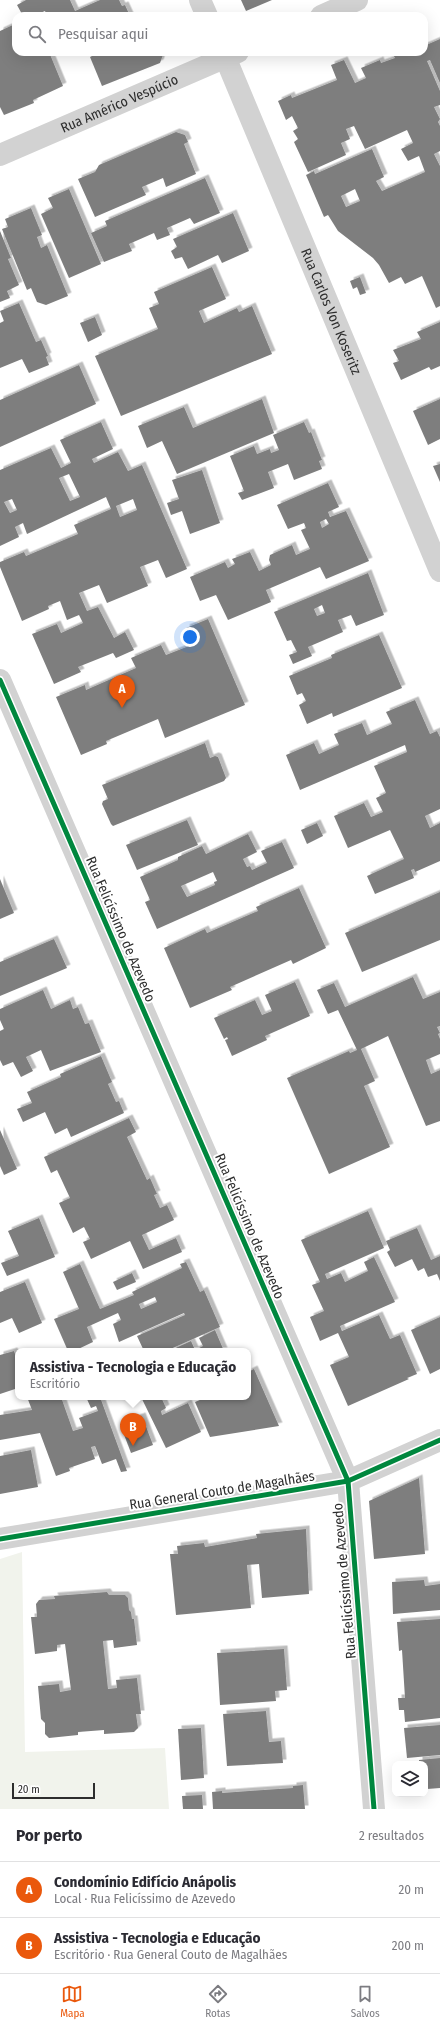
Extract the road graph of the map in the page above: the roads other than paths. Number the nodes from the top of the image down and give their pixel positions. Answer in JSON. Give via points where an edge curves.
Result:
{"nodes":[{"id":1,"x":200,"y":0,"type":"edge"},
{"id":2,"x":358,"y":0,"type":"edge"},
{"id":3,"x":205,"y":12,"type":"edge"},
{"id":4,"x":330,"y":12,"type":"edge"},
{"id":5,"x":224,"y":56,"type":"edge"},
{"id":6,"x":230,"y":56,"type":"edge"},
{"id":7,"x":0,"y":155,"type":"edge"},
{"id":8,"x":440,"y":571,"type":"edge"},
{"id":9,"x":0,"y":680,"type":"edge"},
{"id":10,"x":440,"y":1440,"type":"edge"},
{"id":11,"x":348,"y":1481,"type":"junction"},
{"id":12,"x":0,"y":1539,"type":"edge"},
{"id":13,"x":374,"y":1809,"type":"edge"}],
"edges":[{"from":1,"to":3,"type":"street"},
{"from":2,"to":4,"type":"street"},
{"from":5,"to":7,"type":"street","name":"Rua Américo Vespúcio"},
{"from":6,"to":8,"type":"street","name":"Rua Carlos Von Koseritz"},
{"from":9,"to":11,"type":"street","name":"Rua Felicíssimo de Azevedo"},
{"from":10,"to":11,"type":"street","name":"Rua General Couto de Magalhães"},
{"from":11,"to":12,"type":"street","name":"Rua General Couto de Magalhães"},
{"from":11,"to":13,"type":"street","name":"Rua Felicíssimo de Azevedo"}]}
